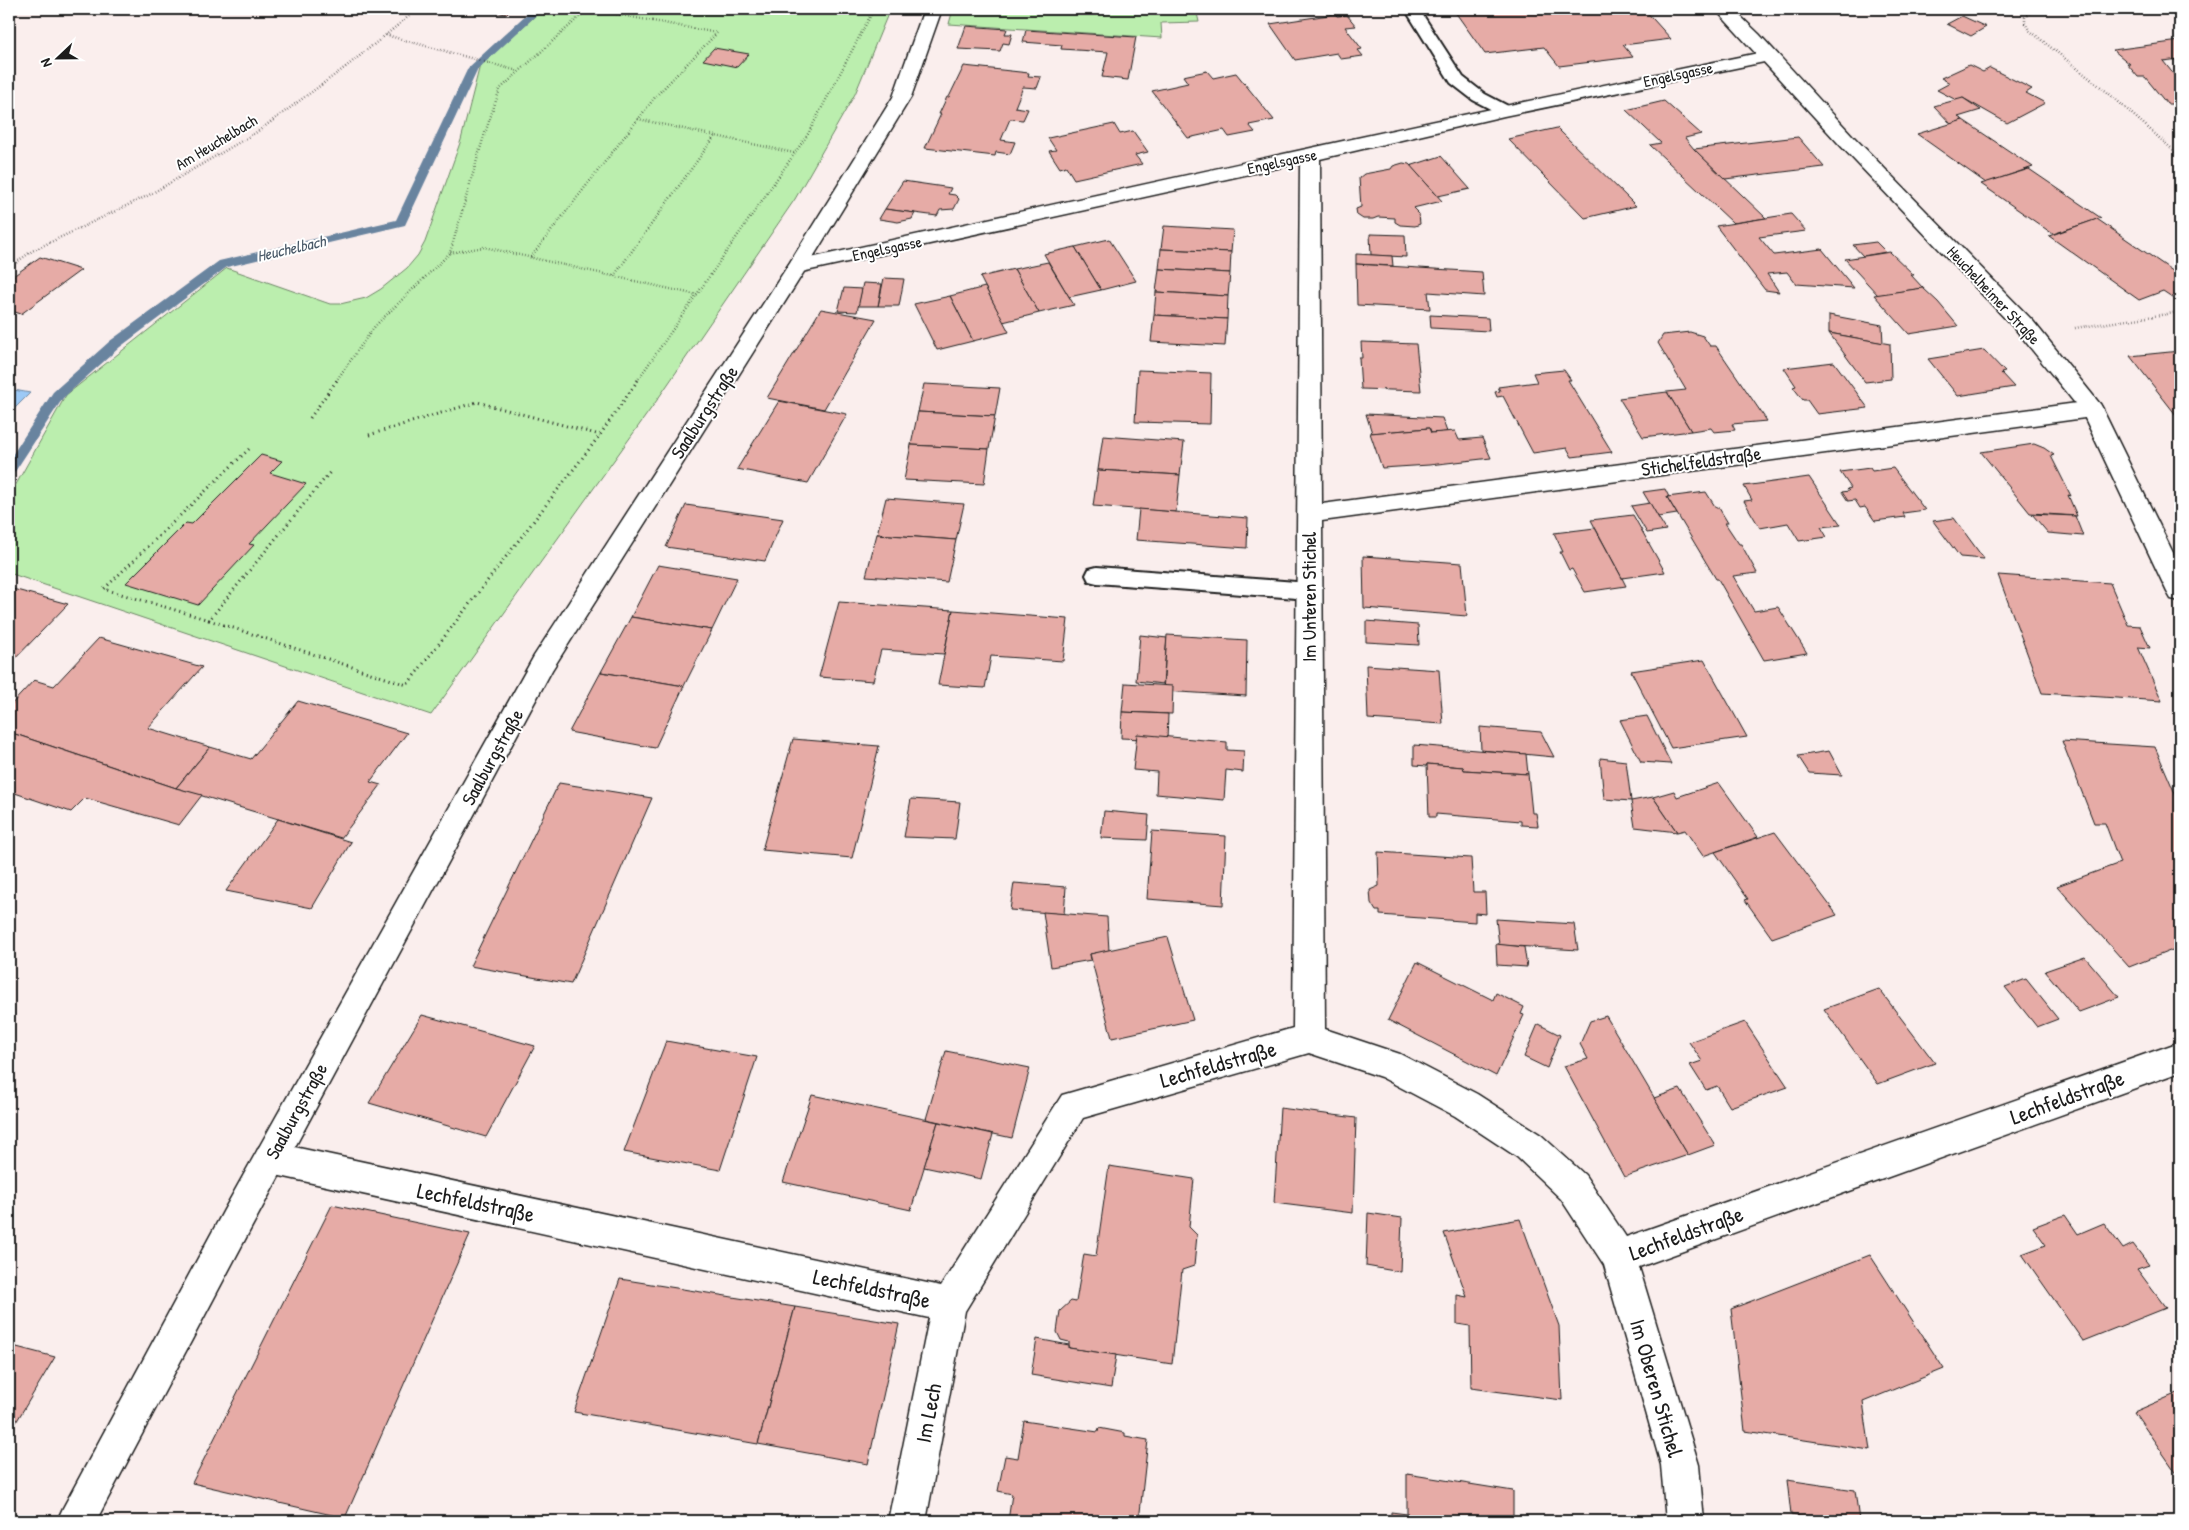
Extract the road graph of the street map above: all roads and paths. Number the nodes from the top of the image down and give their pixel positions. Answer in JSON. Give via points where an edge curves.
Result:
{"nodes":[{"id":1,"x":418,"y":9,"type":"edge"},
{"id":2,"x":589,"y":9,"type":"edge"},
{"id":3,"x":874,"y":9,"type":"edge"},
{"id":4,"x":933,"y":9,"type":"edge"},
{"id":5,"x":1412,"y":9,"type":"edge"},
{"id":6,"x":1723,"y":9,"type":"edge"},
{"id":7,"x":2034,"y":9,"type":"edge"},
{"id":8,"x":1746,"y":10,"type":"edge"},
{"id":9,"x":386,"y":35,"type":"junction"},
{"id":10,"x":1753,"y":38,"type":"junction"},
{"id":11,"x":1768,"y":56,"type":"junction"},
{"id":12,"x":518,"y":71,"type":"junction"},
{"id":13,"x":1504,"y":110,"type":"junction"},
{"id":14,"x":638,"y":119,"type":"junction"},
{"id":15,"x":715,"y":136,"type":"junction"},
{"id":16,"x":794,"y":153,"type":"junction"},
{"id":17,"x":1310,"y":155,"type":"junction"},
{"id":18,"x":2180,"y":156,"type":"edge"},
{"id":19,"x":450,"y":253,"type":"junction"},
{"id":20,"x":531,"y":257,"type":"junction"},
{"id":21,"x":797,"y":266,"type":"junction"},
{"id":22,"x":9,"y":268,"type":"edge"},
{"id":23,"x":614,"y":276,"type":"junction"},
{"id":24,"x":697,"y":295,"type":"junction"},
{"id":25,"x":2180,"y":312,"type":"edge"},
{"id":26,"x":2069,"y":329,"type":"dead end"},
{"id":27,"x":2092,"y":409,"type":"junction"},
{"id":28,"x":310,"y":418,"type":"dead end"},
{"id":29,"x":369,"y":435,"type":"dead end"},
{"id":30,"x":600,"y":435,"type":"junction"},
{"id":31,"x":249,"y":449,"type":"dead end"},
{"id":32,"x":331,"y":471,"type":"dead end"},
{"id":33,"x":1309,"y":514,"type":"junction"},
{"id":34,"x":1097,"y":575,"type":"dead end"},
{"id":35,"x":1310,"y":591,"type":"junction"},
{"id":36,"x":2180,"y":592,"type":"edge"},
{"id":37,"x":209,"y":620,"type":"junction"},
{"id":38,"x":1308,"y":1038,"type":"junction"},
{"id":39,"x":2180,"y":1057,"type":"edge"},
{"id":40,"x":271,"y":1158,"type":"junction"},
{"id":41,"x":1619,"y":1257,"type":"junction"},
{"id":42,"x":950,"y":1305,"type":"junction"},
{"id":43,"x":76,"y":1521,"type":"edge"},
{"id":44,"x":907,"y":1521,"type":"edge"},
{"id":45,"x":1685,"y":1521,"type":"edge"}],
"edges":[{"from":1,"to":9,"type":"path","name":"Am Heuchelbach"},
{"from":2,"to":12,"type":"path"},
{"from":2,"to":14,"type":"path","via":[[717,33]]},
{"from":3,"to":16,"type":"path","via":[[808,134]]},
{"from":4,"to":21,"type":"street","name":"Saalburgstraße","via":[[902,97]]},
{"from":5,"to":13,"type":"lane","via":[[1457,80],[1479,98]]},
{"from":6,"to":10,"type":"street","name":"Heuchelheimer Straße"},
{"from":7,"to":18,"type":"path","via":[[2025,17],[2029,30]]},
{"from":8,"to":10,"type":"street","name":"Heuchelheimer Straße"},
{"from":9,"to":12,"type":"path"},
{"from":9,"to":22,"type":"path","name":"Am Heuchelbach","via":[[257,132],[149,196],[32,251]]},
{"from":10,"to":11,"type":"street","name":"Heuchelheimer Straße"},
{"from":11,"to":13,"type":"street","name":"Engelsgasse"},
{"from":11,"to":27,"type":"street","name":"Heuchelheimer Straße","via":[[2025,326]]},
{"from":12,"to":19,"type":"path","via":[[500,89]]},
{"from":13,"to":17,"type":"street","name":"Engelsgasse"},
{"from":14,"to":15,"type":"path"},
{"from":14,"to":20,"type":"path"},
{"from":15,"to":16,"type":"path"},
{"from":15,"to":23,"type":"path"},
{"from":16,"to":24,"type":"path"},
{"from":17,"to":21,"type":"street","name":"Engelsgasse"},
{"from":17,"to":33,"type":"street","name":"Im Unteren Stichel"},
{"from":19,"to":20,"type":"path","via":[[484,246]]},
{"from":19,"to":28,"type":"path","via":[[375,326]]},
{"from":20,"to":23,"type":"path"},
{"from":21,"to":40,"type":"street","name":"Saalburgstraße","via":[[543,663]]},
{"from":23,"to":24,"type":"path"},
{"from":24,"to":30,"type":"path"},
{"from":25,"to":26,"type":"path"},
{"from":27,"to":33,"type":"street","name":"Stichelfeldstraße"},
{"from":27,"to":36,"type":"street","name":"Heuchelheimer Straße"},
{"from":29,"to":30,"type":"path","via":[[477,402]]},
{"from":30,"to":37,"type":"path","via":[[407,685]]},
{"from":31,"to":37,"type":"path","via":[[104,589]]},
{"from":32,"to":37,"type":"path"},
{"from":33,"to":35,"type":"street","name":"Im Unteren Stichel"},
{"from":34,"to":35,"type":"lane"},
{"from":35,"to":38,"type":"street","name":"Im Unteren Stichel"},
{"from":38,"to":41,"type":"street","name":"Lechfeldstraße","via":[[1390,1066],[1466,1105],[1530,1146],[1574,1188]]},
{"from":38,"to":42,"type":"street","name":"Lechfeldstraße","via":[[1073,1106]]},
{"from":39,"to":41,"type":"street","name":"Lechfeldstraße"},
{"from":40,"to":42,"type":"street","name":"Lechfeldstraße"},
{"from":40,"to":43,"type":"street","name":"Saalburgstraße"},
{"from":41,"to":45,"type":"street","name":"Im Oberen Stichel","via":[[1680,1465]]},
{"from":42,"to":44,"type":"street","name":"Im Lech"}]}
